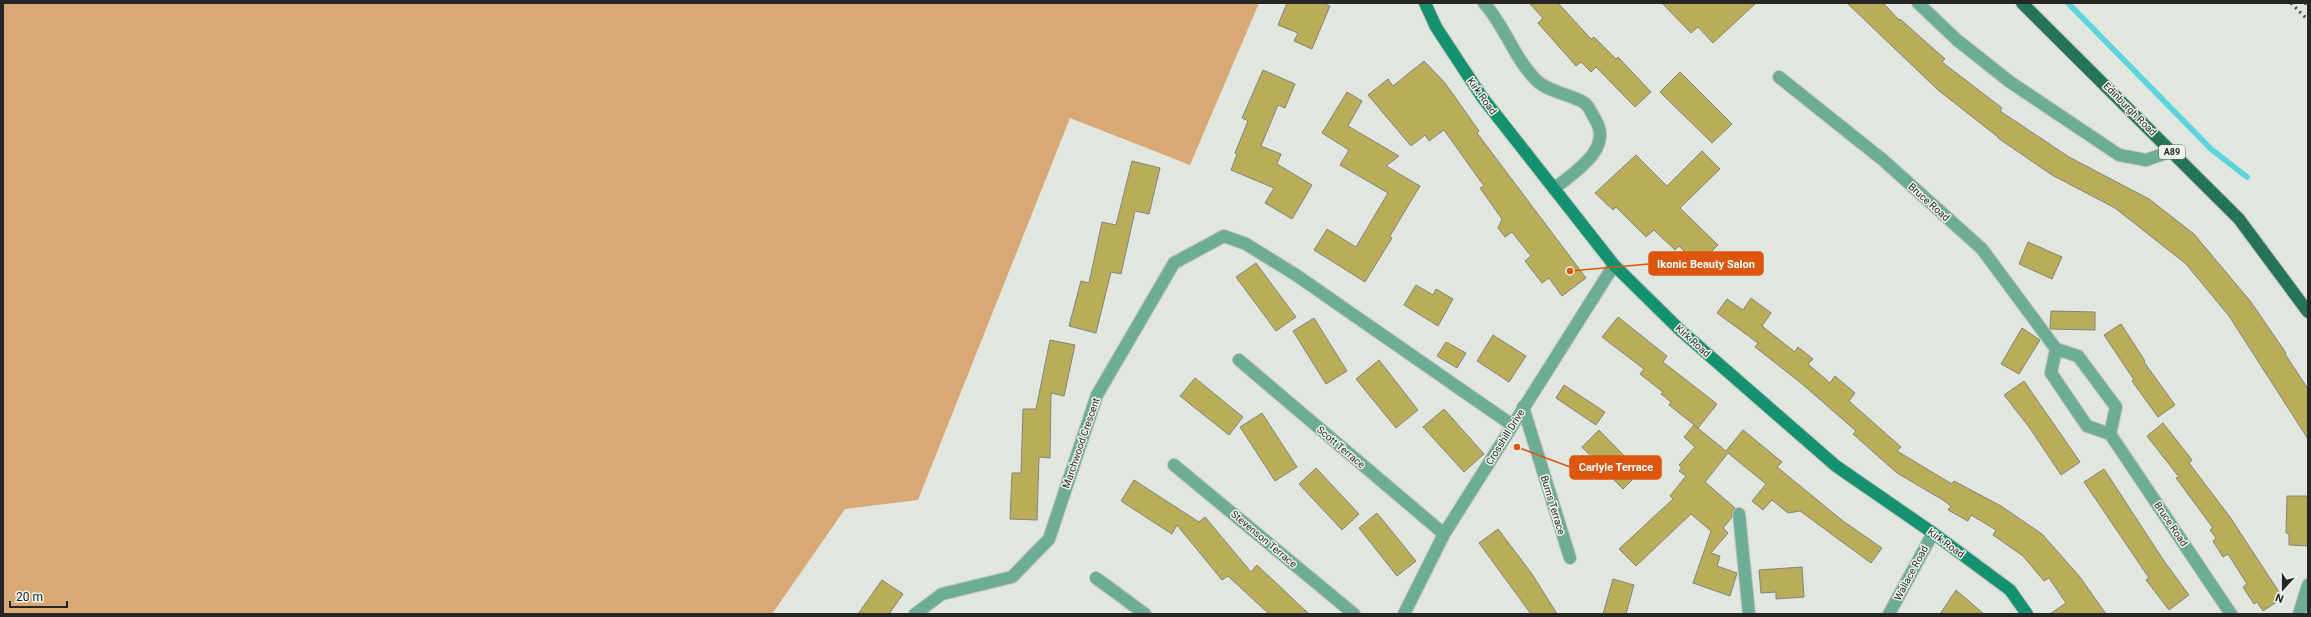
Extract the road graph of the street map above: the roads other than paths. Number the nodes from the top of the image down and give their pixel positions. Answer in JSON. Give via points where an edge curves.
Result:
{"nodes":[{"id":1,"x":1425,"y":3,"type":"edge"},
{"id":2,"x":1484,"y":3,"type":"edge"},
{"id":3,"x":1918,"y":3,"type":"edge"},
{"id":4,"x":2022,"y":3,"type":"edge"},
{"id":5,"x":1779,"y":77,"type":"dead end"},
{"id":6,"x":2172,"y":151,"type":"junction"},
{"id":7,"x":1554,"y":188,"type":"junction"},
{"id":8,"x":1614,"y":265,"type":"junction"},
{"id":9,"x":2308,"y":312,"type":"edge"},
{"id":10,"x":2056,"y":349,"type":"junction"},
{"id":11,"x":1239,"y":360,"type":"dead end"},
{"id":12,"x":1523,"y":407,"type":"junction"},
{"id":13,"x":1512,"y":425,"type":"junction"},
{"id":14,"x":2110,"y":434,"type":"junction"},
{"id":15,"x":1174,"y":465,"type":"dead end"},
{"id":16,"x":1739,"y":514,"type":"dead end"},
{"id":17,"x":1933,"y":533,"type":"junction"},
{"id":18,"x":1444,"y":534,"type":"junction"},
{"id":19,"x":1570,"y":558,"type":"dead end"},
{"id":20,"x":1096,"y":578,"type":"dead end"},
{"id":21,"x":2308,"y":586,"type":"edge"},
{"id":22,"x":915,"y":614,"type":"edge"},
{"id":23,"x":1145,"y":614,"type":"edge"},
{"id":24,"x":1354,"y":614,"type":"edge"},
{"id":25,"x":1404,"y":614,"type":"edge"},
{"id":26,"x":1749,"y":614,"type":"edge"},
{"id":27,"x":1889,"y":614,"type":"edge"},
{"id":28,"x":2027,"y":614,"type":"edge"},
{"id":29,"x":2231,"y":614,"type":"edge"},
{"id":30,"x":2299,"y":614,"type":"edge"}],
"edges":[{"from":1,"to":7,"type":"main road","name":"Kirk Road","via":[[1436,27],[1482,97]]},
{"from":2,"to":7,"type":"street","via":[[1494,14],[1530,74],[1538,82],[1585,102],[1600,127],[1599,144],[1590,160]]},
{"from":3,"to":6,"type":"street","via":[[1956,40],[2010,82],[2119,155],[2146,160]]},
{"from":4,"to":6,"type":"main road","name":"Edinburgh Road","number":"A89"},
{"from":5,"to":10,"type":"street","name":"Bruce Road","via":[[1883,160],[1982,249]]},
{"from":6,"to":9,"type":"main road","name":"Edinburgh Road","number":"A89","via":[[2239,219]]},
{"from":7,"to":8,"type":"main road","name":"Kirk Road"},
{"from":8,"to":12,"type":"street","name":"Crosshill Drive"},
{"from":8,"to":17,"type":"main road","name":"Kirk Road","via":[[1680,330],[1836,466]]},
{"from":10,"to":14,"type":"street","via":[[2051,373],[2087,426]]},
{"from":10,"to":14,"type":"street","via":[[2078,356],[2116,407]]},
{"from":11,"to":18,"type":"street","name":"Scott Terrace"},
{"from":12,"to":13,"type":"street","name":"Crosshill Drive"},
{"from":12,"to":19,"type":"street","name":"Burns Terrace"},
{"from":13,"to":18,"type":"street","name":"Crosshill Drive"},
{"from":13,"to":22,"type":"street","name":"Marchwood Crescent","via":[[1296,275],[1246,244],[1224,236],[1174,263],[1097,395],[1049,539],[1012,577],[942,594]]},
{"from":14,"to":29,"type":"street","name":"Bruce Road"},
{"from":15,"to":24,"type":"street","name":"Stevenson Terrace"},
{"from":16,"to":26,"type":"street"},
{"from":17,"to":27,"type":"street","name":"Wallace Road"},
{"from":17,"to":28,"type":"main road","name":"Kirk Road","via":[[2010,590]]},
{"from":18,"to":25,"type":"street","name":"Crosshill Drive"},
{"from":20,"to":23,"type":"street"},
{"from":21,"to":30,"type":"street"}]}
